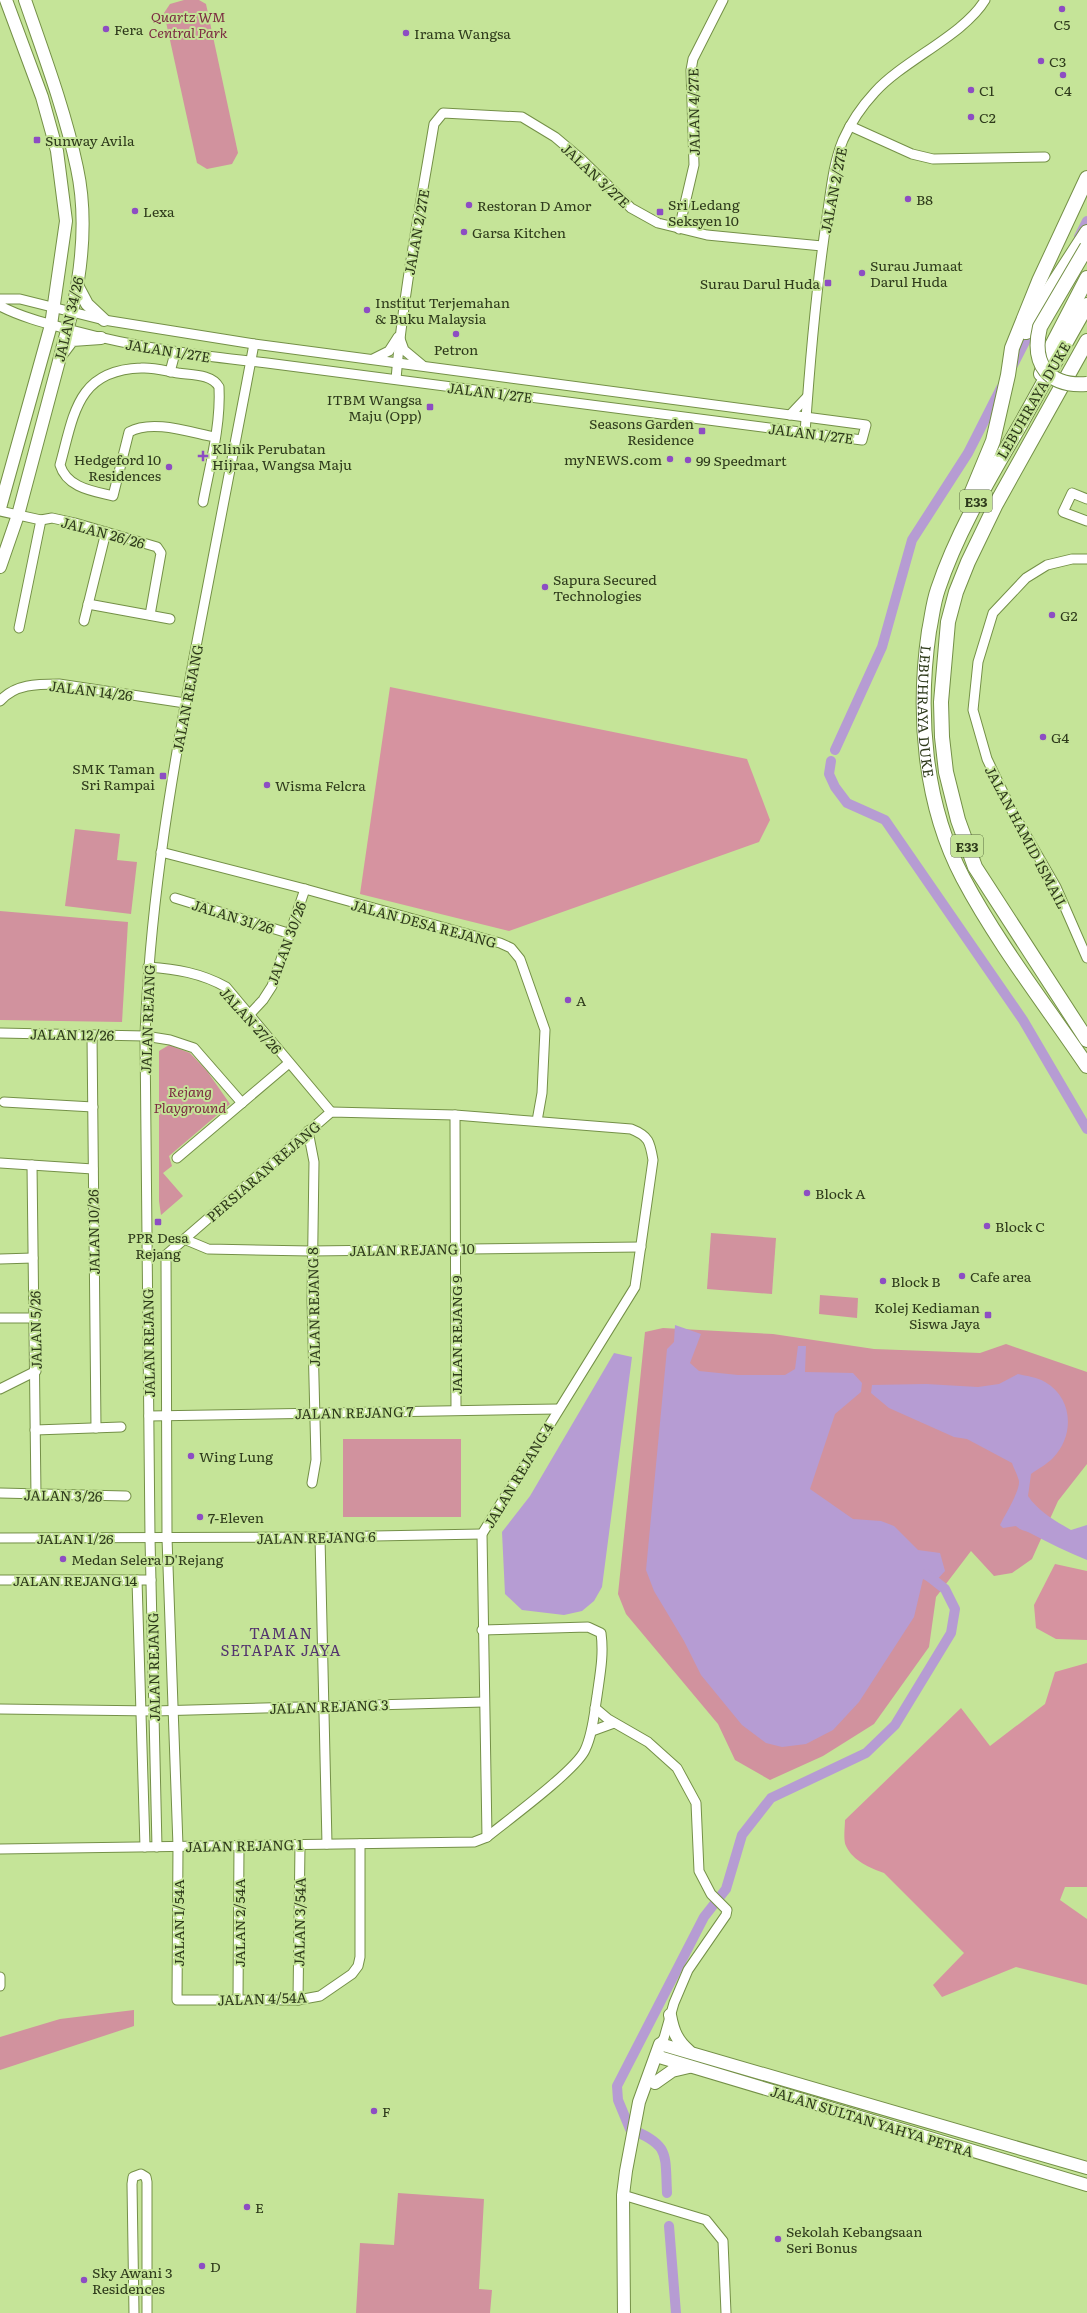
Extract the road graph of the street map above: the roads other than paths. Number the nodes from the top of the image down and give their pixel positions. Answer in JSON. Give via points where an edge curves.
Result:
{"nodes":[{"id":1,"x":6,"y":0,"type":"edge"},
{"id":2,"x":25,"y":0,"type":"edge"},
{"id":3,"x":724,"y":0,"type":"edge"},
{"id":4,"x":985,"y":0,"type":"edge"},
{"id":5,"x":443,"y":112,"type":"joint"},
{"id":6,"x":850,"y":126,"type":"junction"},
{"id":7,"x":1045,"y":157,"type":"dead end"},
{"id":8,"x":1087,"y":178,"type":"edge"},
{"id":9,"x":679,"y":229,"type":"junction"},
{"id":10,"x":1087,"y":232,"type":"edge"},
{"id":11,"x":822,"y":246,"type":"junction"},
{"id":12,"x":1087,"y":247,"type":"edge"},
{"id":13,"x":1087,"y":278,"type":"edge"},
{"id":14,"x":78,"y":287,"type":"junction"},
{"id":15,"x":0,"y":299,"type":"edge"},
{"id":16,"x":1087,"y":305,"type":"edge"},
{"id":17,"x":0,"y":306,"type":"edge"},
{"id":18,"x":55,"y":308,"type":"junction"},
{"id":19,"x":72,"y":312,"type":"junction"},
{"id":20,"x":104,"y":320,"type":"junction"},
{"id":21,"x":51,"y":325,"type":"junction"},
{"id":22,"x":67,"y":329,"type":"junction"},
{"id":23,"x":399,"y":336,"type":"junction"},
{"id":24,"x":102,"y":338,"type":"junction"},
{"id":25,"x":1087,"y":340,"type":"edge"},
{"id":26,"x":254,"y":344,"type":"junction"},
{"id":27,"x":175,"y":353,"type":"junction"},
{"id":28,"x":372,"y":360,"type":"junction"},
{"id":29,"x":250,"y":361,"type":"junction"},
{"id":30,"x":58,"y":362,"type":"junction"},
{"id":31,"x":397,"y":363,"type":"junction"},
{"id":32,"x":425,"y":367,"type":"junction"},
{"id":33,"x":170,"y":372,"type":"junction"},
{"id":34,"x":1008,"y":375,"type":"junction"},
{"id":35,"x":396,"y":379,"type":"junction"},
{"id":36,"x":1087,"y":384,"type":"edge"},
{"id":37,"x":807,"y":397,"type":"junction"},
{"id":38,"x":790,"y":415,"type":"junction"},
{"id":39,"x":806,"y":417,"type":"junction"},
{"id":40,"x":1024,"y":417,"type":"junction"},
{"id":41,"x":819,"y":419,"type":"junction"},
{"id":42,"x":805,"y":433,"type":"junction"},
{"id":43,"x":214,"y":437,"type":"junction"},
{"id":44,"x":1087,"y":499,"type":"edge"},
{"id":45,"x":203,"y":502,"type":"dead end"},
{"id":46,"x":0,"y":510,"type":"edge"},
{"id":47,"x":18,"y":515,"type":"junction"},
{"id":48,"x":41,"y":520,"type":"junction"},
{"id":49,"x":1087,"y":521,"type":"edge"},
{"id":50,"x":106,"y":532,"type":"junction"},
{"id":51,"x":1087,"y":559,"type":"edge"},
{"id":52,"x":0,"y":567,"type":"edge"},
{"id":53,"x":938,"y":590,"type":"junction"},
{"id":54,"x":88,"y":604,"type":"junction"},
{"id":55,"x":150,"y":615,"type":"junction"},
{"id":56,"x":170,"y":619,"type":"dead end"},
{"id":57,"x":84,"y":621,"type":"dead end"},
{"id":58,"x":19,"y":628,"type":"dead end"},
{"id":59,"x":0,"y":701,"type":"edge"},
{"id":60,"x":186,"y":703,"type":"junction"},
{"id":61,"x":161,"y":852,"type":"junction"},
{"id":62,"x":305,"y":889,"type":"junction"},
{"id":63,"x":175,"y":898,"type":"dead end"},
{"id":64,"x":291,"y":934,"type":"junction"},
{"id":65,"x":1087,"y":958,"type":"edge"},
{"id":66,"x":148,"y":967,"type":"junction"},
{"id":67,"x":250,"y":1014,"type":"junction"},
{"id":68,"x":0,"y":1033,"type":"edge"},
{"id":69,"x":92,"y":1035,"type":"junction"},
{"id":70,"x":145,"y":1036,"type":"junction"},
{"id":71,"x":1087,"y":1040,"type":"edge"},
{"id":72,"x":289,"y":1063,"type":"junction"},
{"id":73,"x":1087,"y":1066,"type":"edge"},
{"id":74,"x":4,"y":1102,"type":"dead end"},
{"id":75,"x":242,"y":1103,"type":"junction"},
{"id":76,"x":92,"y":1107,"type":"junction"},
{"id":77,"x":331,"y":1112,"type":"junction"},
{"id":78,"x":454,"y":1115,"type":"junction"},
{"id":79,"x":537,"y":1121,"type":"junction"},
{"id":80,"x":308,"y":1131,"type":"junction"},
{"id":81,"x":648,"y":1140,"type":"joint"},
{"id":82,"x":176,"y":1158,"type":"dead end"},
{"id":83,"x":0,"y":1164,"type":"edge"},
{"id":84,"x":32,"y":1165,"type":"junction"},
{"id":85,"x":92,"y":1169,"type":"junction"},
{"id":86,"x":184,"y":1239,"type":"junction"},
{"id":87,"x":642,"y":1243,"type":"junction"},
{"id":88,"x":625,"y":1246,"type":"junction"},
{"id":89,"x":455,"y":1248,"type":"junction"},
{"id":90,"x":311,"y":1252,"type":"junction"},
{"id":91,"x":33,"y":1258,"type":"junction"},
{"id":92,"x":0,"y":1259,"type":"edge"},
{"id":93,"x":639,"y":1263,"type":"junction"},
{"id":94,"x":0,"y":1318,"type":"edge"},
{"id":95,"x":34,"y":1318,"type":"junction"},
{"id":96,"x":36,"y":1371,"type":"junction"},
{"id":97,"x":0,"y":1389,"type":"edge"},
{"id":98,"x":558,"y":1409,"type":"junction"},
{"id":99,"x":456,"y":1410,"type":"junction"},
{"id":100,"x":315,"y":1413,"type":"junction"},
{"id":101,"x":149,"y":1416,"type":"junction"},
{"id":102,"x":168,"y":1416,"type":"junction"},
{"id":103,"x":121,"y":1427,"type":"dead end"},
{"id":104,"x":96,"y":1428,"type":"junction"},
{"id":105,"x":35,"y":1430,"type":"junction"},
{"id":106,"x":312,"y":1483,"type":"dead end"},
{"id":107,"x":0,"y":1493,"type":"edge"},
{"id":108,"x":36,"y":1495,"type":"junction"},
{"id":109,"x":126,"y":1496,"type":"dead end"},
{"id":110,"x":482,"y":1534,"type":"junction"},
{"id":111,"x":320,"y":1537,"type":"junction"},
{"id":112,"x":0,"y":1538,"type":"edge"},
{"id":113,"x":150,"y":1538,"type":"junction"},
{"id":114,"x":167,"y":1538,"type":"junction"},
{"id":115,"x":0,"y":1580,"type":"edge"},
{"id":116,"x":137,"y":1580,"type":"junction"},
{"id":117,"x":151,"y":1580,"type":"junction"},
{"id":118,"x":482,"y":1630,"type":"junction"},
{"id":119,"x":484,"y":1702,"type":"junction"},
{"id":120,"x":324,"y":1707,"type":"junction"},
{"id":121,"x":595,"y":1708,"type":"junction"},
{"id":122,"x":0,"y":1709,"type":"edge"},
{"id":123,"x":140,"y":1711,"type":"junction"},
{"id":124,"x":154,"y":1711,"type":"junction"},
{"id":125,"x":173,"y":1711,"type":"junction"},
{"id":126,"x":614,"y":1723,"type":"junction"},
{"id":127,"x":592,"y":1731,"type":"junction"},
{"id":128,"x":487,"y":1836,"type":"junction"},
{"id":129,"x":327,"y":1844,"type":"junction"},
{"id":130,"x":360,"y":1844,"type":"junction"},
{"id":131,"x":300,"y":1845,"type":"junction"},
{"id":132,"x":178,"y":1846,"type":"junction"},
{"id":133,"x":239,"y":1846,"type":"junction"},
{"id":134,"x":145,"y":1847,"type":"junction"},
{"id":135,"x":157,"y":1847,"type":"junction"},
{"id":136,"x":0,"y":1849,"type":"edge"},
{"id":137,"x":0,"y":1977,"type":"edge"},
{"id":138,"x":0,"y":1986,"type":"edge"},
{"id":139,"x":177,"y":2000,"type":"joint"},
{"id":140,"x":238,"y":2000,"type":"junction"},
{"id":141,"x":298,"y":2000,"type":"junction"},
{"id":142,"x":670,"y":2015,"type":"junction"},
{"id":143,"x":663,"y":2043,"type":"junction"},
{"id":144,"x":692,"y":2053,"type":"junction"},
{"id":145,"x":660,"y":2058,"type":"junction"},
{"id":146,"x":690,"y":2067,"type":"junction"},
{"id":147,"x":655,"y":2082,"type":"junction"},
{"id":148,"x":637,"y":2126,"type":"junction"},
{"id":149,"x":1087,"y":2168,"type":"edge"},
{"id":150,"x":1087,"y":2186,"type":"edge"},
{"id":151,"x":627,"y":2196,"type":"junction"},
{"id":152,"x":134,"y":2313,"type":"edge"},
{"id":153,"x":147,"y":2313,"type":"edge"},
{"id":154,"x":624,"y":2313,"type":"edge"},
{"id":155,"x":631,"y":2313,"type":"edge"},
{"id":156,"x":726,"y":2313,"type":"edge"}],
"edges":[{"from":1,"to":18,"type":"main road","name":"JALAN 34/26","via":[[42,97],[58,151],[66,221]]},
{"from":2,"to":14,"type":"main road","name":"JALAN 34/26","via":[[64,116],[78,168],[81,221]]},
{"from":3,"to":9,"type":"street","name":"JALAN 4/27E","via":[[693,59],[691,70],[694,165]]},
{"from":4,"to":6,"type":"street","name":"JALAN 2/27E","via":[[971,18],[893,75],[861,109]]},
{"from":5,"to":9,"type":"street","name":"JALAN 3/27E","via":[[522,117],[581,158],[631,208],[658,223]]},
{"from":5,"to":23,"type":"street","name":"JALAN 2/27E","via":[[434,124]]},
{"from":6,"to":7,"type":"street","via":[[912,154],[933,159]]},
{"from":6,"to":11,"type":"street","name":"JALAN 2/27E","via":[[837,158]]},
{"from":8,"to":34,"type":"highway","via":[[1024,318],[1012,348]]},
{"from":9,"to":11,"type":"street","name":"JALAN 3/27E","via":[[707,235]]},
{"from":10,"to":34,"type":"highway","via":[[1029,327]]},
{"from":11,"to":37,"type":"street","name":"JALAN 2/27E"},
{"from":12,"to":36,"type":"highway","bridge":true,"via":[[1040,327],[1036,340],[1037,356],[1044,370],[1056,380],[1072,385]]},
{"from":13,"to":40,"type":"highway","via":[[1048,355]]},
{"from":14,"to":19,"type":"main road","name":"JALAN 34/26"},
{"from":14,"to":20,"type":"main road","via":[[87,304]]},
{"from":15,"to":18,"type":"street","via":[[20,299]]},
{"from":16,"to":40,"type":"highway","name":"LEBUHRAYA DUKE","number":"E33"},
{"from":17,"to":21,"type":"street","via":[[15,314]]},
{"from":18,"to":19,"type":"street"},
{"from":18,"to":21,"type":"main road","name":"JALAN 34/26"},
{"from":19,"to":20,"type":"street"},
{"from":19,"to":22,"type":"main road","name":"JALAN 34/26"},
{"from":20,"to":26,"type":"street","name":"JALAN 1/27E"},
{"from":21,"to":22,"type":"street"},
{"from":21,"to":46,"type":"main road","name":"JALAN 34/26"},
{"from":22,"to":24,"type":"street"},
{"from":22,"to":30,"type":"main road","name":"JALAN 34/26"},
{"from":23,"to":28,"type":"street","via":[[390,351]]},
{"from":23,"to":31,"type":"street","name":"JALAN 2/27E"},
{"from":23,"to":32,"type":"street","via":[[404,350]]},
{"from":24,"to":27,"type":"street","name":"JALAN 1/27E"},
{"from":24,"to":30,"type":"main road","via":[[72,340]]},
{"from":25,"to":71,"type":"highway","name":"LEBUHRAYA DUKE","number":"E33","via":[[996,504],[968,562],[948,622],[941,702],[946,772],[958,820],[975,867]]},
{"from":26,"to":28,"type":"street","name":"JALAN 1/27E"},
{"from":26,"to":29,"type":"street","name":"JALAN REJANG"},
{"from":27,"to":29,"type":"street","name":"JALAN 1/27E"},
{"from":27,"to":33,"type":"street"},
{"from":28,"to":31,"type":"street","name":"JALAN 1/27E"},
{"from":29,"to":35,"type":"street","name":"JALAN 1/27E"},
{"from":29,"to":60,"type":"street","name":"JALAN REJANG"},
{"from":30,"to":47,"type":"main road","name":"JALAN 34/26"},
{"from":31,"to":32,"type":"street","name":"JALAN 1/27E"},
{"from":31,"to":35,"type":"street","name":"JALAN 2/27E"},
{"from":32,"to":38,"type":"street","name":"JALAN 1/27E"},
{"from":33,"to":43,"type":"street","via":[[210,378],[216,382],[220,399]]},
{"from":33,"to":43,"type":"street","via":[[143,367],[120,370],[100,377],[79,402],[60,465],[63,475],[76,485],[114,496],[129,432],[139,427],[165,428]]},
{"from":34,"to":53,"type":"highway","via":[[993,440],[951,538]]},
{"from":35,"to":42,"type":"street","name":"JALAN 1/27E"},
{"from":37,"to":38,"type":"street"},
{"from":37,"to":39,"type":"street","name":"JALAN 2/27E"},
{"from":37,"to":41,"type":"street"},
{"from":38,"to":39,"type":"street","name":"JALAN 1/27E"},
{"from":39,"to":41,"type":"street","name":"JALAN 1/27E"},
{"from":39,"to":42,"type":"street","name":"JALAN 2/27E"},
{"from":40,"to":53,"type":"highway","name":"LEBUHRAYA DUKE","number":"E33","via":[[973,508]]},
{"from":41,"to":42,"type":"street","name":"JALAN 1/27E","via":[[866,425],[862,440]]},
{"from":43,"to":45,"type":"street"},
{"from":44,"to":49,"type":"street","via":[[1072,493],[1063,512]]},
{"from":46,"to":47,"type":"street","name":"JALAN 26/26"},
{"from":47,"to":48,"type":"street","name":"JALAN 26/26"},
{"from":47,"to":52,"type":"main road","name":"JALAN 34/26"},
{"from":48,"to":50,"type":"street","name":"JALAN 26/26","via":[[52,518]]},
{"from":48,"to":58,"type":"street"},
{"from":50,"to":54,"type":"street"},
{"from":50,"to":55,"type":"street","name":"JALAN 26/26","via":[[157,547],[161,554]]},
{"from":51,"to":65,"type":"street","name":"JALAN HAMID ISMAIL","via":[[1072,559],[1047,565],[1026,578],[994,613],[978,662],[973,710],[987,759],[1011,808],[1056,887]]},
{"from":53,"to":73,"type":"highway","name":"LEBUHRAYA DUKE","number":"E33","via":[[933,609],[923,693],[925,739],[932,786],[945,836],[963,877],[1003,944]]},
{"from":54,"to":55,"type":"street"},
{"from":54,"to":57,"type":"street"},
{"from":55,"to":56,"type":"street"},
{"from":59,"to":60,"type":"street","name":"JALAN 14/26","via":[[15,689],[59,684]]},
{"from":60,"to":61,"type":"street","name":"JALAN REJANG"},
{"from":61,"to":62,"type":"street","name":"JALAN DESA REJANG"},
{"from":61,"to":66,"type":"street","name":"JALAN REJANG"},
{"from":62,"to":64,"type":"street","name":"JALAN 30/26"},
{"from":62,"to":79,"type":"street","name":"JALAN DESA REJANG","via":[[511,948],[520,959],[545,1030],[542,1093]]},
{"from":63,"to":64,"type":"street","name":"JALAN 31/26"},
{"from":64,"to":67,"type":"street","name":"JALAN 30/26","via":[[272,986]]},
{"from":66,"to":67,"type":"street","name":"JALAN 27/26","via":[[182,970],[218,982],[226,987]]},
{"from":66,"to":70,"type":"street","name":"JALAN REJANG"},
{"from":67,"to":72,"type":"street","name":"JALAN 27/26"},
{"from":68,"to":69,"type":"street","name":"JALAN 12/26"},
{"from":69,"to":70,"type":"street","name":"JALAN 12/26"},
{"from":69,"to":76,"type":"street","name":"JALAN 10/26"},
{"from":70,"to":75,"type":"street","name":"JALAN 12/26","via":[[170,1040],[194,1048]]},
{"from":70,"to":101,"type":"street","name":"JALAN REJANG"},
{"from":72,"to":75,"type":"street"},
{"from":72,"to":77,"type":"street","name":"JALAN 27/26"},
{"from":74,"to":76,"type":"street"},
{"from":75,"to":82,"type":"street"},
{"from":76,"to":85,"type":"street","name":"JALAN 10/26"},
{"from":77,"to":78,"type":"street","name":"PERSIARAN REJANG"},
{"from":77,"to":80,"type":"street","name":"PERSIARAN REJANG"},
{"from":78,"to":79,"type":"street","name":"PERSIARAN REJANG"},
{"from":78,"to":89,"type":"street","name":"JALAN REJANG 9"},
{"from":79,"to":81,"type":"street","name":"PERSIARAN REJANG","via":[[631,1129],[641,1133]]},
{"from":80,"to":86,"type":"street","name":"PERSIARAN REJANG"},
{"from":80,"to":90,"type":"street","name":"JALAN REJANG 8","via":[[314,1162]]},
{"from":81,"to":87,"type":"street","name":"JALAN REJANG 4","via":[[653,1160]]},
{"from":83,"to":84,"type":"street"},
{"from":84,"to":85,"type":"street"},
{"from":84,"to":91,"type":"street","name":"JALAN 5/26"},
{"from":85,"to":104,"type":"street","name":"JALAN 10/26"},
{"from":86,"to":90,"type":"street","name":"JALAN REJANG 10","via":[[208,1249]]},
{"from":86,"to":102,"type":"street","name":"PERSIARAN REJANG","via":[[166,1255]]},
{"from":87,"to":88,"type":"street"},
{"from":87,"to":93,"type":"street","name":"JALAN REJANG 4"},
{"from":88,"to":89,"type":"street","name":"JALAN REJANG 10"},
{"from":88,"to":93,"type":"street"},
{"from":89,"to":90,"type":"street","name":"JALAN REJANG 10"},
{"from":89,"to":99,"type":"street","name":"JALAN REJANG 9"},
{"from":90,"to":100,"type":"street","name":"JALAN REJANG 8"},
{"from":91,"to":92,"type":"street"},
{"from":91,"to":95,"type":"street","name":"JALAN 5/26"},
{"from":93,"to":98,"type":"street","name":"JALAN REJANG 4","via":[[632,1293]]},
{"from":94,"to":95,"type":"street"},
{"from":95,"to":96,"type":"street","name":"JALAN 5/26"},
{"from":96,"to":97,"type":"street"},
{"from":96,"to":105,"type":"street","name":"JALAN 5/26"},
{"from":98,"to":99,"type":"street","name":"JALAN REJANG 7"},
{"from":98,"to":110,"type":"street","name":"JALAN REJANG 4"},
{"from":99,"to":100,"type":"street","name":"JALAN REJANG 7"},
{"from":100,"to":102,"type":"street","name":"JALAN REJANG 7"},
{"from":100,"to":106,"type":"street","name":"JALAN REJANG 8","via":[[316,1460]]},
{"from":101,"to":102,"type":"street","name":"JALAN REJANG 7"},
{"from":101,"to":113,"type":"street","name":"JALAN REJANG"},
{"from":102,"to":114,"type":"street","name":"PERSIARAN REJANG"},
{"from":103,"to":104,"type":"street"},
{"from":104,"to":105,"type":"street"},
{"from":105,"to":108,"type":"street","name":"JALAN 5/26"},
{"from":107,"to":108,"type":"street","name":"JALAN 3/26"},
{"from":108,"to":109,"type":"street","name":"JALAN 3/26"},
{"from":110,"to":111,"type":"street","name":"JALAN REJANG 6"},
{"from":110,"to":118,"type":"street","name":"JALAN REJANG 4"},
{"from":111,"to":114,"type":"street","name":"JALAN REJANG 6"},
{"from":111,"to":120,"type":"street"},
{"from":112,"to":113,"type":"street","name":"JALAN 1/26"},
{"from":113,"to":114,"type":"street","name":"JALAN REJANG 6"},
{"from":113,"to":117,"type":"street","name":"JALAN REJANG"},
{"from":114,"to":125,"type":"street","name":"PERSIARAN REJANG"},
{"from":115,"to":116,"type":"street","name":"JALAN REJANG 14"},
{"from":116,"to":117,"type":"street","name":"JALAN REJANG 14"},
{"from":116,"to":123,"type":"street"},
{"from":117,"to":124,"type":"street","name":"JALAN REJANG"},
{"from":118,"to":119,"type":"street","name":"JALAN REJANG 4"},
{"from":118,"to":121,"type":"street","via":[[588,1627],[601,1633],[604,1652]]},
{"from":119,"to":120,"type":"street","name":"JALAN REJANG 3"},
{"from":119,"to":128,"type":"street","name":"JALAN REJANG 4"},
{"from":120,"to":125,"type":"street","name":"JALAN REJANG 3"},
{"from":120,"to":129,"type":"street"},
{"from":121,"to":126,"type":"street"},
{"from":121,"to":127,"type":"street"},
{"from":122,"to":123,"type":"street","name":"JALAN REJANG 3"},
{"from":123,"to":124,"type":"street","name":"JALAN REJANG 3"},
{"from":123,"to":134,"type":"street"},
{"from":124,"to":125,"type":"street","name":"JALAN REJANG 3"},
{"from":124,"to":135,"type":"street","name":"JALAN REJANG"},
{"from":125,"to":132,"type":"street","name":"JALAN 1/54A"},
{"from":126,"to":127,"type":"street"},
{"from":126,"to":142,"type":"street","via":[[648,1742],[677,1768],[696,1803],[699,1871],[711,1894],[727,1910],[688,1970]]},
{"from":127,"to":128,"type":"street","via":[[580,1758]]},
{"from":128,"to":130,"type":"street","name":"JALAN REJANG 1","via":[[474,1842]]},
{"from":129,"to":130,"type":"street","name":"JALAN REJANG 1"},
{"from":129,"to":131,"type":"street","name":"JALAN REJANG 1"},
{"from":130,"to":141,"type":"street","name":"JALAN 4/54A","via":[[358,1966],[341,1983],[326,1993]]},
{"from":131,"to":133,"type":"street","name":"JALAN REJANG 1"},
{"from":131,"to":141,"type":"street","name":"JALAN 3/54A"},
{"from":132,"to":133,"type":"street","name":"JALAN REJANG 1"},
{"from":132,"to":135,"type":"street","name":"JALAN REJANG 1"},
{"from":132,"to":139,"type":"street","name":"JALAN 1/54A"},
{"from":133,"to":140,"type":"street","name":"JALAN 2/54A"},
{"from":134,"to":135,"type":"street","name":"JALAN REJANG 1"},
{"from":134,"to":136,"type":"street","name":"JALAN REJANG 1"},
{"from":137,"to":138,"type":"street"},
{"from":139,"to":140,"type":"street","name":"JALAN 4/54A"},
{"from":140,"to":141,"type":"street","name":"JALAN 4/54A"},
{"from":142,"to":143,"type":"street"},
{"from":142,"to":144,"type":"main road","via":[[673,2030],[681,2044]]},
{"from":143,"to":144,"type":"main road","name":"JALAN SULTAN YAHYA PETRA"},
{"from":143,"to":145,"type":"main road"},
{"from":144,"to":149,"type":"main road","name":"JALAN SULTAN YAHYA PETRA"},
{"from":145,"to":146,"type":"main road","name":"JALAN SULTAN YAHYA PETRA"},
{"from":145,"to":147,"type":"main road"},
{"from":145,"to":148,"type":"main road","via":[[639,2102]]},
{"from":146,"to":147,"type":"main road","via":[[672,2071]]},
{"from":146,"to":150,"type":"main road","name":"JALAN SULTAN YAHYA PETRA"},
{"from":147,"to":148,"type":"main road"},
{"from":148,"to":151,"type":"main road"},
{"from":151,"to":154,"type":"main road"},
{"from":151,"to":155,"type":"main road"},
{"from":151,"to":156,"type":"street","via":[[706,2220],[723,2241]]},
{"from":152,"to":153,"type":"street","via":[[132,2184],[133,2177],[141,2174],[146,2177],[147,2182]]}]}
